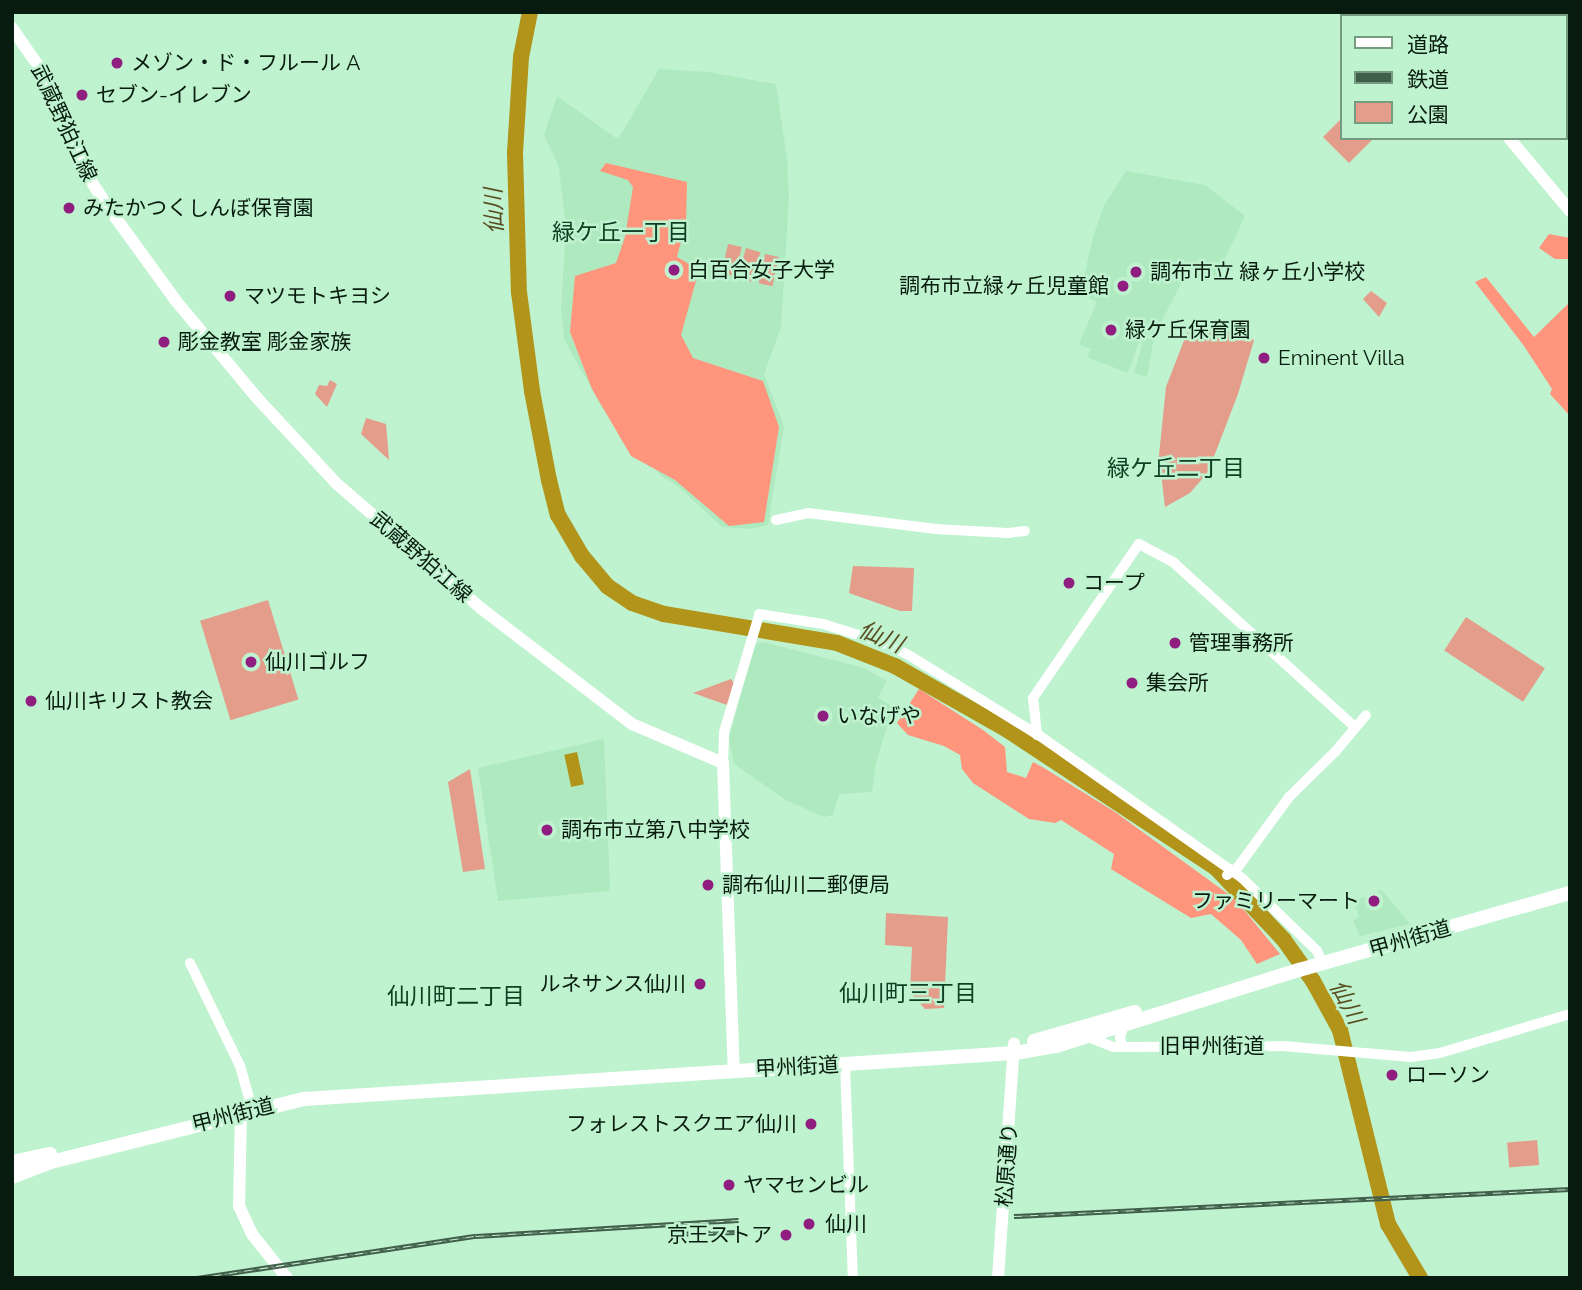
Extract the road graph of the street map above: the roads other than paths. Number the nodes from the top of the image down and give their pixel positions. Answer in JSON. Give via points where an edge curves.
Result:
{"nodes":[{"id":1,"x":12,"y":28,"type":"edge"},
{"id":2,"x":1511,"y":140,"type":"edge"},
{"id":3,"x":1570,"y":211,"type":"edge"},
{"id":4,"x":776,"y":520,"type":"dead end"},
{"id":5,"x":1025,"y":531,"type":"dead end"},
{"id":6,"x":1366,"y":715,"type":"dead end"},
{"id":7,"x":1355,"y":727,"type":"junction"},
{"id":8,"x":1037,"y":735,"type":"junction"},
{"id":9,"x":723,"y":763,"type":"junction"},
{"id":10,"x":1231,"y":873,"type":"junction"},
{"id":11,"x":1570,"y":883,"type":"edge"},
{"id":12,"x":1570,"y":893,"type":"edge"},
{"id":13,"x":1318,"y":960,"type":"junction"},
{"id":14,"x":190,"y":963,"type":"dead end"},
{"id":15,"x":1294,"y":967,"type":"junction"},
{"id":16,"x":1570,"y":1014,"type":"edge"},
{"id":17,"x":1124,"y":1026,"type":"junction"},
{"id":18,"x":1082,"y":1034,"type":"junction"},
{"id":19,"x":1122,"y":1047,"type":"junction"},
{"id":20,"x":1014,"y":1048,"type":"junction"},
{"id":21,"x":845,"y":1064,"type":"junction"},
{"id":22,"x":733,"y":1066,"type":"junction"},
{"id":23,"x":246,"y":1107,"type":"junction"},
{"id":24,"x":12,"y":1161,"type":"edge"},
{"id":25,"x":12,"y":1177,"type":"edge"},
{"id":26,"x":287,"y":1278,"type":"edge"},
{"id":27,"x":853,"y":1278,"type":"edge"},
{"id":28,"x":998,"y":1278,"type":"edge"}],
"edges":[{"from":1,"to":9,"type":"main road","name":"武蔵野狛江線","via":[[44,74],[83,169],[110,210],[176,301],[337,484],[482,610],[632,724]]},
{"from":2,"to":3,"type":"main road"},
{"from":4,"to":5,"type":"street","via":[[808,513],[928,528]]},
{"from":6,"to":7,"type":"street"},
{"from":7,"to":8,"type":"street","via":[[1174,563],[1139,544],[1032,698]]},
{"from":7,"to":10,"type":"street","via":[[1289,797]]},
{"from":8,"to":9,"type":"street","via":[[881,642],[823,624],[758,617],[724,732]]},
{"from":8,"to":10,"type":"street"},
{"from":9,"to":22,"type":"main road"},
{"from":10,"to":13,"type":"street"},
{"from":11,"to":13,"type":"highway","name":"甲州街道"},
{"from":12,"to":13,"type":"highway","name":"甲州街道"},
{"from":13,"to":15,"type":"highway","name":"甲州街道"},
{"from":14,"to":23,"type":"street","via":[[240,1066]]},
{"from":15,"to":17,"type":"highway","name":"甲州街道"},
{"from":15,"to":18,"type":"highway","name":"甲州街道"},
{"from":16,"to":19,"type":"street","name":"旧甲州街道","via":[[1440,1053],[1411,1057],[1283,1045]]},
{"from":17,"to":18,"type":"highway","name":"甲州街道"},
{"from":17,"to":19,"type":"street"},
{"from":18,"to":19,"type":"street","name":"旧甲州街道","via":[[1104,1045]]},
{"from":18,"to":20,"type":"highway","name":"甲州街道"},
{"from":20,"to":21,"type":"highway","name":"甲州街道"},
{"from":20,"to":22,"type":"highway","name":"甲州街道"},
{"from":20,"to":28,"type":"main road","name":"松原通り"},
{"from":21,"to":22,"type":"highway","name":"甲州街道"},
{"from":21,"to":27,"type":"street"},
{"from":22,"to":23,"type":"highway","name":"甲州街道","via":[[339,1087]]},
{"from":23,"to":24,"type":"highway","name":"甲州街道"},
{"from":23,"to":25,"type":"highway","name":"甲州街道"},
{"from":23,"to":26,"type":"main road","via":[[239,1206],[252,1234]]}]}
